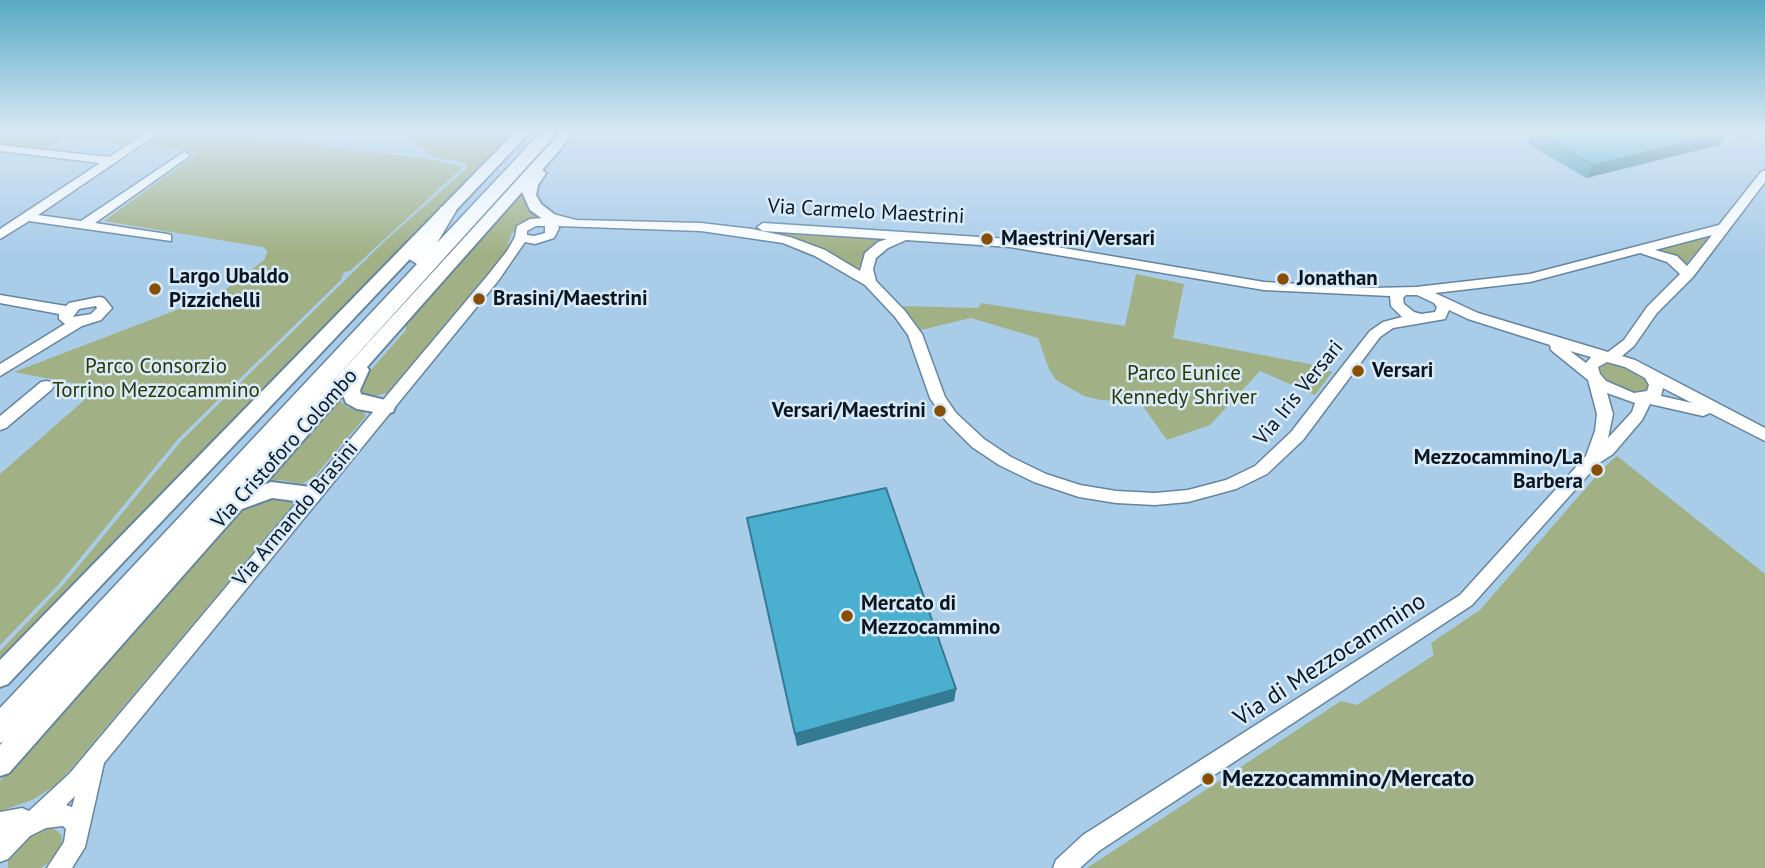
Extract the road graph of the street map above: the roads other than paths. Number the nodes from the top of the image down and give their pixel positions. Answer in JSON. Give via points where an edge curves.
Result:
{"nodes":[{"id":1,"x":94,"y":173,"type":"edge"},
{"id":2,"x":159,"y":173,"type":"edge"},
{"id":3,"x":484,"y":173,"type":"edge"},
{"id":4,"x":502,"y":173,"type":"edge"},
{"id":5,"x":513,"y":173,"type":"edge"},
{"id":6,"x":525,"y":173,"type":"edge"},
{"id":7,"x":531,"y":173,"type":"edge"},
{"id":8,"x":540,"y":173,"type":"edge"},
{"id":9,"x":1765,"y":174,"type":"edge"},
{"id":10,"x":515,"y":190,"type":"junction"},
{"id":11,"x":447,"y":211,"type":"junction"},
{"id":12,"x":28,"y":216,"type":"junction"},
{"id":13,"x":553,"y":221,"type":"junction"},
{"id":14,"x":84,"y":225,"type":"junction"},
{"id":15,"x":613,"y":225,"type":"junction"},
{"id":16,"x":1723,"y":228,"type":"junction"},
{"id":17,"x":766,"y":231,"type":"junction"},
{"id":18,"x":0,"y":235,"type":"edge"},
{"id":19,"x":914,"y":235,"type":"junction"},
{"id":20,"x":521,"y":237,"type":"junction"},
{"id":21,"x":167,"y":238,"type":"dead end"},
{"id":22,"x":543,"y":241,"type":"junction"},
{"id":23,"x":1641,"y":250,"type":"junction"},
{"id":24,"x":413,"y":267,"type":"junction"},
{"id":25,"x":1688,"y":274,"type":"junction"},
{"id":26,"x":493,"y":278,"type":"junction"},
{"id":27,"x":870,"y":282,"type":"junction"},
{"id":28,"x":1460,"y":287,"type":"junction"},
{"id":29,"x":1408,"y":291,"type":"junction"},
{"id":30,"x":0,"y":299,"type":"edge"},
{"id":31,"x":1444,"y":304,"type":"junction"},
{"id":32,"x":71,"y":316,"type":"junction"},
{"id":33,"x":1415,"y":317,"type":"junction"},
{"id":34,"x":1432,"y":319,"type":"junction"},
{"id":35,"x":1506,"y":326,"type":"junction"},
{"id":36,"x":1638,"y":332,"type":"junction"},
{"id":37,"x":1532,"y":334,"type":"junction"},
{"id":38,"x":1608,"y":358,"type":"junction"},
{"id":39,"x":0,"y":363,"type":"edge"},
{"id":40,"x":360,"y":365,"type":"junction"},
{"id":41,"x":0,"y":371,"type":"edge"},
{"id":42,"x":1649,"y":374,"type":"junction"},
{"id":43,"x":1595,"y":378,"type":"junction"},
{"id":44,"x":46,"y":386,"type":"dead end"},
{"id":45,"x":1645,"y":398,"type":"junction"},
{"id":46,"x":386,"y":407,"type":"junction"},
{"id":47,"x":0,"y":424,"type":"edge"},
{"id":48,"x":1765,"y":435,"type":"edge"},
{"id":49,"x":1593,"y":459,"type":"junction"},
{"id":50,"x":310,"y":495,"type":"junction"},
{"id":51,"x":235,"y":504,"type":"junction"},
{"id":52,"x":0,"y":676,"type":"edge"},
{"id":53,"x":0,"y":707,"type":"edge"},
{"id":54,"x":0,"y":729,"type":"edge"},
{"id":55,"x":101,"y":750,"type":"junction"},
{"id":56,"x":0,"y":764,"type":"edge"},
{"id":57,"x":32,"y":821,"type":"junction"},
{"id":58,"x":0,"y":823,"type":"edge"},
{"id":59,"x":77,"y":826,"type":"junction"},
{"id":60,"x":0,"y":851,"type":"edge"},
{"id":61,"x":58,"y":868,"type":"edge"},
{"id":62,"x":1064,"y":868,"type":"edge"}],
"edges":[{"from":1,"to":12,"type":"street"},
{"from":2,"to":14,"type":"street"},
{"from":3,"to":11,"type":"main road"},
{"from":4,"to":24,"type":"highway","name":"Via Cristoforo Colombo"},
{"from":5,"to":54,"type":"highway","name":"Via Cristoforo Colombo"},
{"from":6,"to":10,"type":"highway"},
{"from":7,"to":10,"type":"main road","name":"Via Cristoforo Colombo"},
{"from":8,"to":13,"type":"main road","via":[[530,190],[535,207]]},
{"from":9,"to":16,"type":"street"},
{"from":10,"to":40,"type":"main road","name":"Via Cristoforo Colombo"},
{"from":11,"to":24,"type":"highway"},
{"from":11,"to":52,"type":"main road"},
{"from":12,"to":14,"type":"street"},
{"from":12,"to":18,"type":"street"},
{"from":13,"to":15,"type":"street"},
{"from":13,"to":20,"type":"street","name":"Via Armando Brasini","via":[[529,224],[521,229]]},
{"from":13,"to":22,"type":"street","via":[[552,232]]},
{"from":14,"to":21,"type":"street"},
{"from":15,"to":17,"type":"street","name":"Via Iris Versari"},
{"from":15,"to":22,"type":"street"},
{"from":16,"to":23,"type":"street","name":"Via Carmelo Maestrini"},
{"from":16,"to":25,"type":"street"},
{"from":17,"to":19,"type":"street","name":"Via Carmelo Maestrini"},
{"from":17,"to":27,"type":"street","name":"Via Iris Versari","via":[[820,253]]},
{"from":19,"to":27,"type":"street","via":[[888,242],[873,253],[866,267]]},
{"from":19,"to":29,"type":"street","name":"Via Carmelo Maestrini","via":[[1037,247],[1264,286]]},
{"from":20,"to":22,"type":"street"},
{"from":20,"to":26,"type":"street","name":"Via Armando Brasini"},
{"from":22,"to":26,"type":"street","name":"Via Armando Brasini"},
{"from":23,"to":25,"type":"street","via":[[1672,259]]},
{"from":23,"to":28,"type":"street","name":"Via Carmelo Maestrini","via":[[1530,278]]},
{"from":24,"to":53,"type":"highway","name":"Via Cristoforo Colombo"},
{"from":25,"to":36,"type":"street","via":[[1652,310]]},
{"from":26,"to":46,"type":"street","name":"Via Armando Brasini"},
{"from":27,"to":33,"type":"street","name":"Via Iris Versari","via":[[912,330],[942,404],[978,443],[1053,483],[1132,499],[1200,494],[1261,470],[1304,428],[1375,334]]},
{"from":28,"to":29,"type":"street","name":"Via Carmelo Maestrini"},
{"from":28,"to":31,"type":"street"},
{"from":29,"to":31,"type":"street"},
{"from":29,"to":33,"type":"street","via":[[1396,297],[1396,304]]},
{"from":30,"to":32,"type":"street"},
{"from":31,"to":34,"type":"street","via":[[1440,316]]},
{"from":31,"to":35,"type":"street"},
{"from":32,"to":39,"type":"street"},
{"from":32,"to":41,"type":"street"},
{"from":33,"to":34,"type":"street"},
{"from":34,"to":35,"type":"street"},
{"from":35,"to":37,"type":"street"},
{"from":36,"to":38,"type":"street"},
{"from":36,"to":42,"type":"street","via":[[1636,356]]},
{"from":37,"to":38,"type":"street"},
{"from":37,"to":43,"type":"street","via":[[1562,350]]},
{"from":38,"to":42,"type":"street"},
{"from":38,"to":43,"type":"street","via":[[1593,362]]},
{"from":40,"to":46,"type":"main road","via":[[352,396],[360,403]]},
{"from":40,"to":51,"type":"main road","name":"Via Cristoforo Colombo"},
{"from":42,"to":45,"type":"street","name":"Via di Mezzocammino","via":[[1656,389]]},
{"from":42,"to":48,"type":"street"},
{"from":43,"to":45,"type":"street","via":[[1617,393]]},
{"from":43,"to":49,"type":"street","name":"Via di Mezzocammino","via":[[1605,414]]},
{"from":44,"to":47,"type":"street"},
{"from":45,"to":48,"type":"street","via":[[1692,407]]},
{"from":45,"to":49,"type":"street","name":"Via di Mezzocammino","via":[[1637,416]]},
{"from":46,"to":50,"type":"street","name":"Via Armando Brasini"},
{"from":49,"to":62,"type":"street","name":"Via di Mezzocammino","via":[[1466,600],[1091,843]]},
{"from":50,"to":51,"type":"main road","via":[[271,489]]},
{"from":50,"to":55,"type":"street","name":"Via Armando Brasini"},
{"from":51,"to":56,"type":"main road","name":"Via Cristoforo Colombo"},
{"from":55,"to":57,"type":"street","name":"Via Armando Brasini","via":[[66,792]]},
{"from":55,"to":59,"type":"street","name":"Via Armando Brasini"},
{"from":57,"to":58,"type":"street"},
{"from":57,"to":59,"type":"street","via":[[64,816]]},
{"from":57,"to":60,"type":"street","name":"Via Armando Brasini"},
{"from":59,"to":61,"type":"street","name":"Via Armando Brasini","via":[[74,847]]}]}
